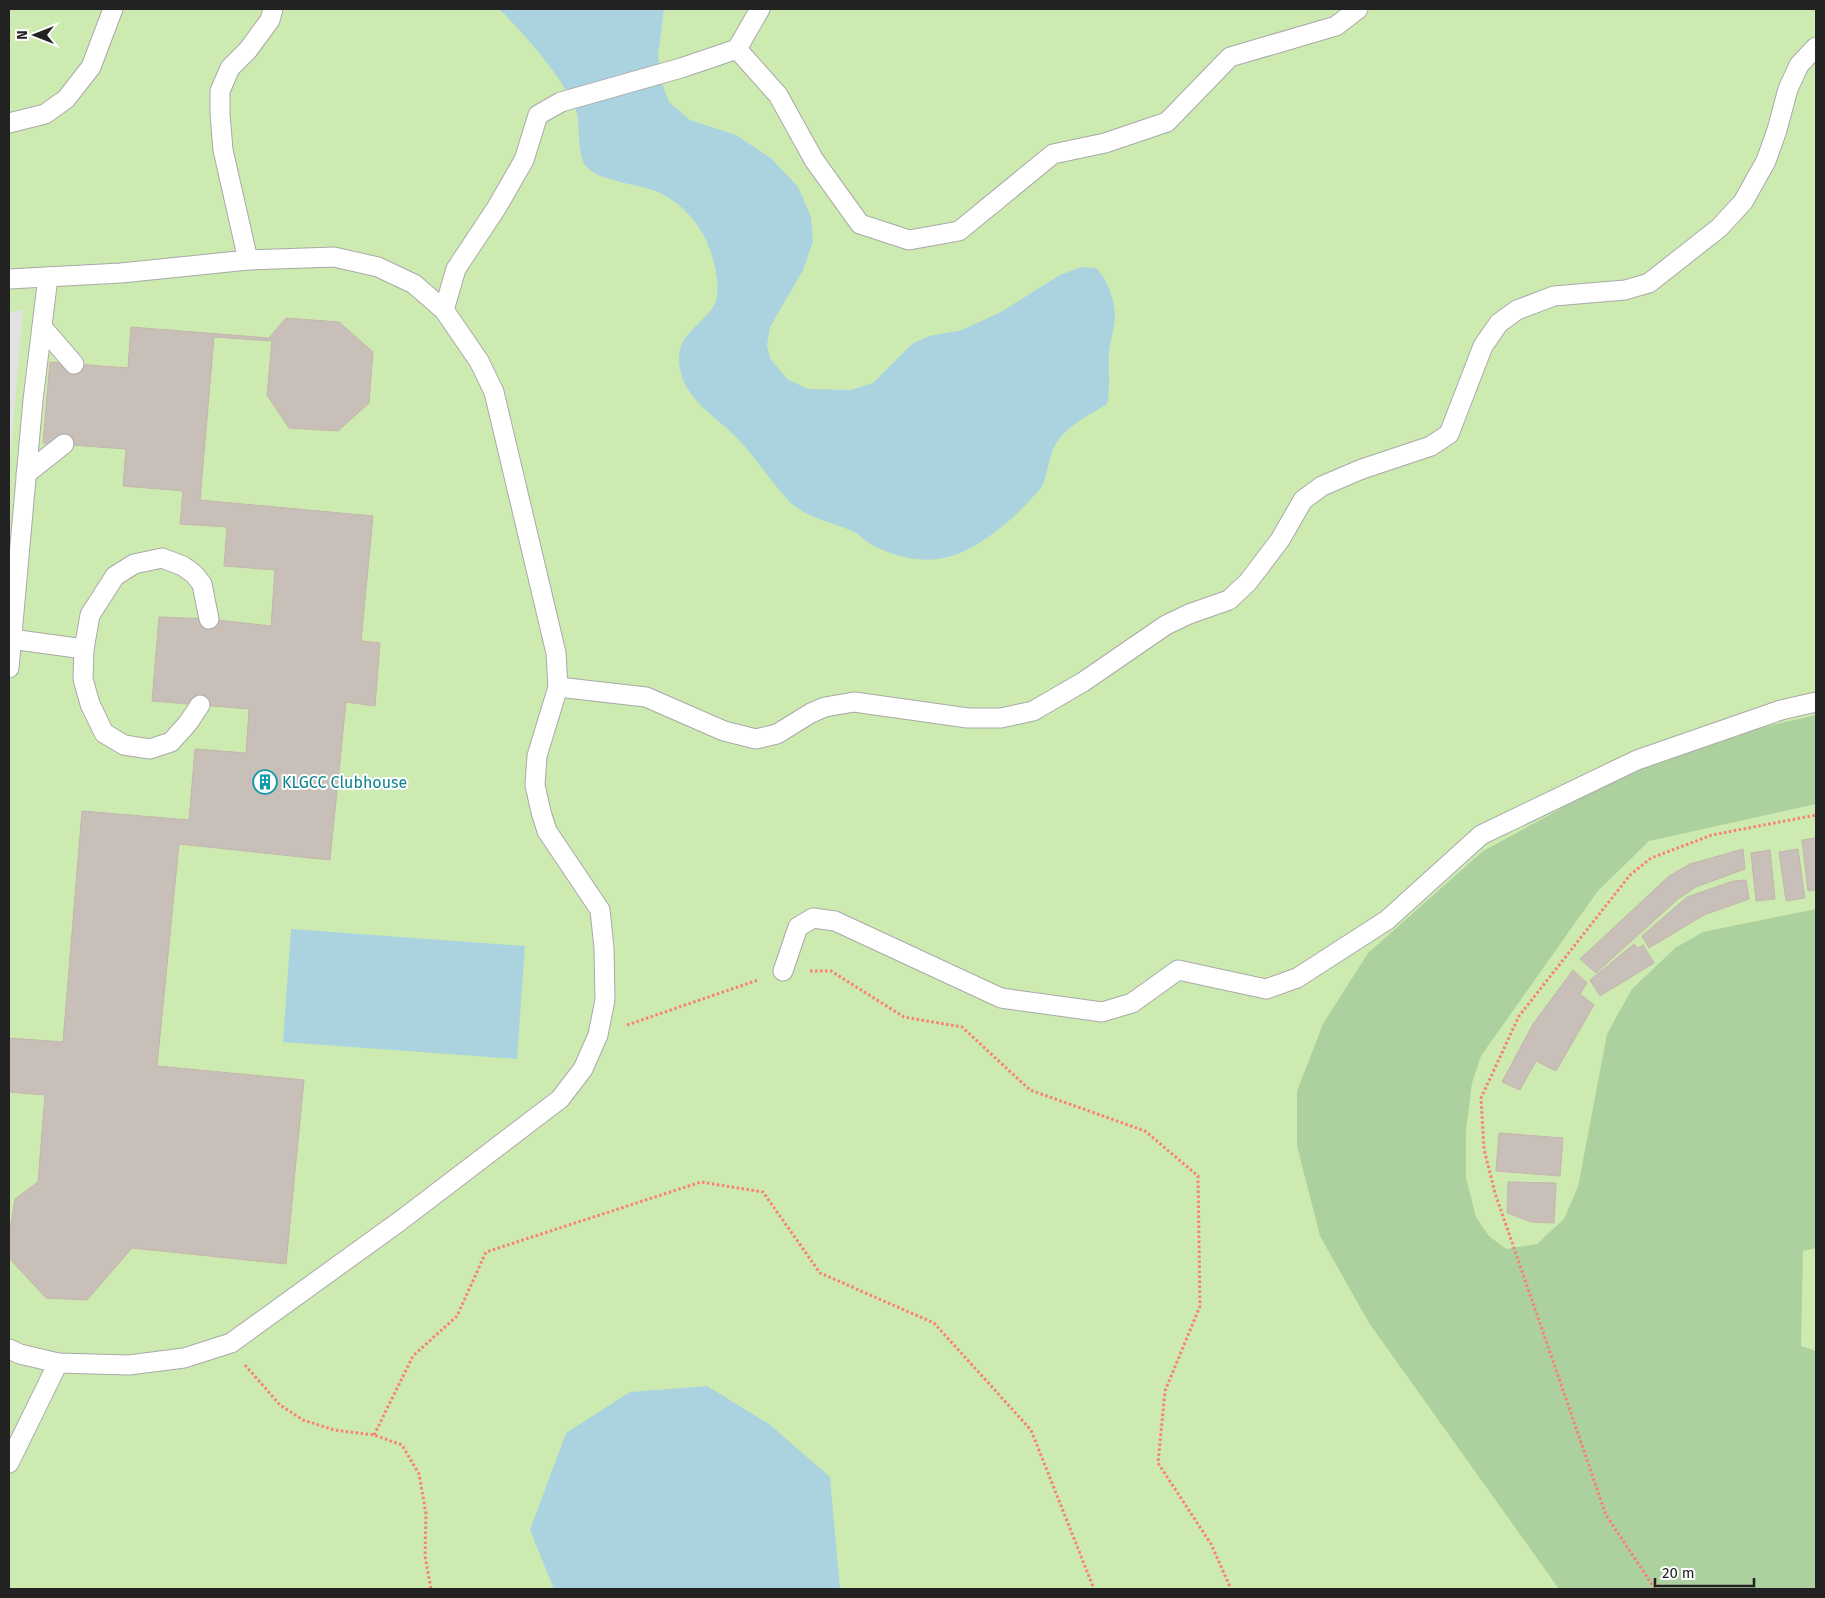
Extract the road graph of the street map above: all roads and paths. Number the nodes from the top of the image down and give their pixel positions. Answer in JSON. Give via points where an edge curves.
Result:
{"nodes":[{"id":1,"x":113,"y":9,"type":"edge"},
{"id":2,"x":274,"y":9,"type":"edge"},
{"id":3,"x":760,"y":9,"type":"edge"},
{"id":4,"x":1358,"y":9,"type":"edge"},
{"id":5,"x":1816,"y":47,"type":"edge"},
{"id":6,"x":737,"y":49,"type":"junction"},
{"id":7,"x":9,"y":123,"type":"edge"},
{"id":8,"x":248,"y":260,"type":"junction"},
{"id":9,"x":48,"y":277,"type":"junction"},
{"id":10,"x":9,"y":279,"type":"edge"},
{"id":11,"x":444,"y":310,"type":"junction"},
{"id":12,"x":42,"y":327,"type":"junction"},
{"id":13,"x":74,"y":364,"type":"dead end"},
{"id":14,"x":64,"y":444,"type":"dead end"},
{"id":15,"x":26,"y":474,"type":"junction"},
{"id":16,"x":209,"y":619,"type":"dead end"},
{"id":17,"x":11,"y":639,"type":"junction"},
{"id":18,"x":84,"y":648,"type":"junction"},
{"id":19,"x":9,"y":668,"type":"edge"},
{"id":20,"x":558,"y":687,"type":"junction"},
{"id":21,"x":1816,"y":702,"type":"edge"},
{"id":22,"x":200,"y":705,"type":"dead end"},
{"id":23,"x":1816,"y":815,"type":"edge"},
{"id":24,"x":783,"y":971,"type":"junction"},
{"id":25,"x":598,"y":1035,"type":"junction"},
{"id":26,"x":231,"y":1344,"type":"junction"},
{"id":27,"x":9,"y":1349,"type":"edge"},
{"id":28,"x":58,"y":1363,"type":"junction"},
{"id":29,"x":374,"y":1435,"type":"junction"},
{"id":30,"x":9,"y":1463,"type":"edge"},
{"id":31,"x":431,"y":1589,"type":"edge"},
{"id":32,"x":1094,"y":1589,"type":"edge"},
{"id":33,"x":1231,"y":1589,"type":"edge"},
{"id":34,"x":1655,"y":1589,"type":"edge"}],
"edges":[{"from":1,"to":7,"type":"lane","via":[[91,67],[66,99],[45,114]]},
{"from":2,"to":8,"type":"lane","via":[[270,20],[248,50],[230,68],[220,90],[223,150]]},
{"from":3,"to":6,"type":"lane"},
{"from":4,"to":6,"type":"lane","via":[[1336,26],[1230,57],[1168,122],[1104,143],[1053,154],[959,231],[909,240],[860,224],[814,160],[778,96]]},
{"from":5,"to":20,"type":"lane","via":[[1799,65],[1788,89],[1766,161],[1743,202],[1719,228],[1649,283],[1625,290],[1554,296],[1517,310],[1499,323],[1483,346],[1449,434],[1431,446],[1322,486],[1303,500],[1280,540],[1248,582],[1229,600],[1166,625],[1083,682],[1033,711],[1001,718],[968,718],[854,702],[825,707],[777,734],[756,739],[724,731],[646,698]]},
{"from":6,"to":11,"type":"lane","via":[[561,102],[538,115],[524,160],[456,269]]},
{"from":8,"to":9,"type":"lane"},
{"from":8,"to":11,"type":"lane","via":[[334,257],[378,267],[414,284]]},
{"from":9,"to":10,"type":"lane"},
{"from":9,"to":12,"type":"lane"},
{"from":11,"to":20,"type":"lane","via":[[479,361],[494,392],[556,654]]},
{"from":12,"to":13,"type":"lane"},
{"from":12,"to":15,"type":"lane"},
{"from":14,"to":15,"type":"lane"},
{"from":15,"to":17,"type":"lane"},
{"from":16,"to":18,"type":"lane","via":[[202,584],[194,574],[162,558],[134,564],[115,576],[90,615]]},
{"from":17,"to":18,"type":"lane"},
{"from":17,"to":19,"type":"lane"},
{"from":18,"to":22,"type":"lane","via":[[83,679],[90,704],[104,733],[124,745],[150,749],[171,742]]},
{"from":20,"to":25,"type":"lane","via":[[537,756],[535,785],[547,831],[600,910],[605,1000]]},
{"from":21,"to":24,"type":"lane","via":[[1781,710],[1637,760],[1481,835],[1387,920],[1297,978],[1266,989],[1178,970],[1132,1003],[1102,1012],[1000,998],[835,921],[813,918],[798,927]]},
{"from":23,"to":34,"type":"path","via":[[1712,835],[1651,858],[1630,875],[1519,1016],[1481,1098],[1484,1149],[1495,1193],[1606,1515]]},
{"from":24,"to":25,"type":"path"},
{"from":24,"to":33,"type":"path","via":[[831,971],[904,1017],[962,1027],[1030,1090],[1145,1130],[1198,1176],[1200,1306],[1165,1391],[1158,1464],[1211,1544]]},
{"from":25,"to":26,"type":"lane","via":[[583,1070],[560,1099]]},
{"from":26,"to":28,"type":"lane","via":[[184,1358],[129,1366]]},
{"from":26,"to":29,"type":"path","via":[[250,1373],[280,1405],[303,1420],[334,1430]]},
{"from":27,"to":28,"type":"lane"},
{"from":28,"to":30,"type":"lane"},
{"from":29,"to":31,"type":"path","via":[[402,1445],[419,1474],[426,1514],[425,1556]]},
{"from":29,"to":32,"type":"path","via":[[413,1356],[457,1316],[486,1252],[700,1182],[764,1192],[820,1272],[934,1323],[1031,1430]]}]}
